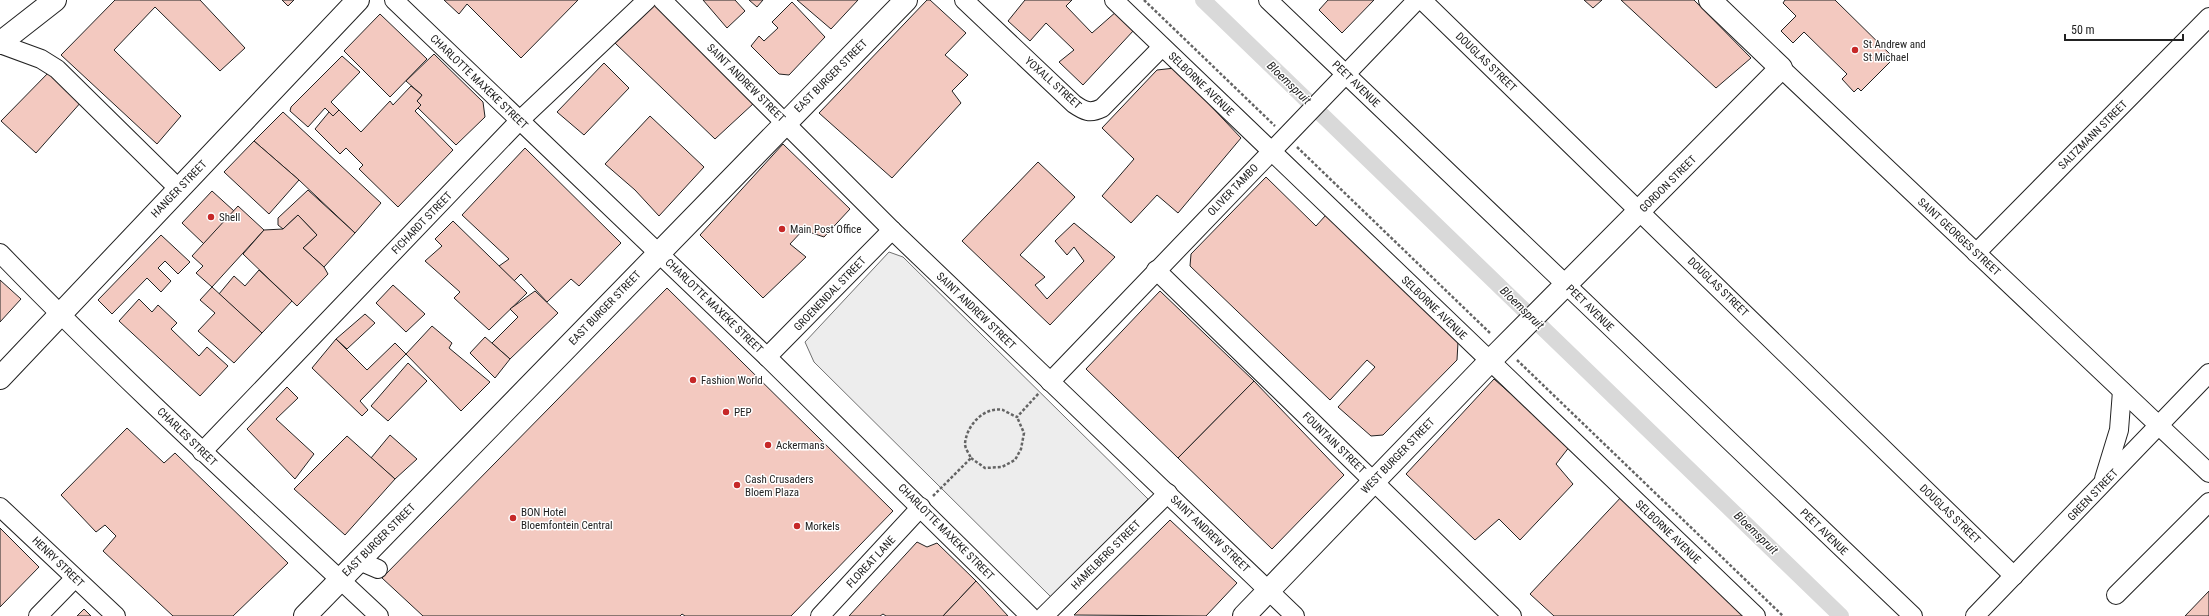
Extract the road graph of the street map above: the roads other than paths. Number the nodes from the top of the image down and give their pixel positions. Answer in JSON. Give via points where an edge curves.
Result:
{"nodes":[{"id":1,"x":55,"y":0,"type":"edge"},
{"id":2,"x":358,"y":0,"type":"edge"},
{"id":3,"x":394,"y":0,"type":"edge"},
{"id":4,"x":648,"y":0,"type":"edge"},
{"id":5,"x":662,"y":0,"type":"edge"},
{"id":6,"x":906,"y":0,"type":"edge"},
{"id":7,"x":964,"y":0,"type":"edge"},
{"id":8,"x":1114,"y":0,"type":"edge"},
{"id":9,"x":1268,"y":0,"type":"edge"},
{"id":10,"x":1417,"y":0,"type":"edge"},
{"id":11,"x":1422,"y":0,"type":"edge"},
{"id":12,"x":1710,"y":0,"type":"edge"},
{"id":13,"x":2209,"y":17,"type":"edge"},
{"id":14,"x":0,"y":43,"type":"edge"},
{"id":15,"x":1162,"y":47,"type":"junction"},
{"id":16,"x":1781,"y":68,"type":"junction"},
{"id":17,"x":1340,"y":80,"type":"junction"},
{"id":18,"x":519,"y":121,"type":"junction"},
{"id":19,"x":785,"y":121,"type":"junction"},
{"id":20,"x":1271,"y":151,"type":"junction"},
{"id":21,"x":179,"y":189,"type":"junction"},
{"id":22,"x":1640,"y":211,"type":"junction"},
{"id":23,"x":892,"y":230,"type":"junction"},
{"id":24,"x":659,"y":252,"type":"junction"},
{"id":25,"x":0,"y":253,"type":"edge"},
{"id":26,"x":1976,"y":253,"type":"junction"},
{"id":27,"x":1156,"y":270,"type":"junction"},
{"id":28,"x":1560,"y":292,"type":"junction"},
{"id":29,"x":59,"y":314,"type":"junction"},
{"id":30,"x":1497,"y":354,"type":"junction"},
{"id":31,"x":768,"y":357,"type":"junction"},
{"id":32,"x":2209,"y":373,"type":"edge"},
{"id":33,"x":0,"y":378,"type":"edge"},
{"id":34,"x":1050,"y":382,"type":"junction"},
{"id":35,"x":2122,"y":391,"type":"junction"},
{"id":36,"x":2158,"y":425,"type":"junction"},
{"id":37,"x":202,"y":452,"type":"junction"},
{"id":38,"x":2209,"y":473,"type":"edge"},
{"id":39,"x":1373,"y":481,"type":"junction"},
{"id":40,"x":2101,"y":487,"type":"junction"},
{"id":41,"x":1168,"y":493,"type":"junction"},
{"id":42,"x":2209,"y":502,"type":"edge"},
{"id":43,"x":0,"y":506,"type":"edge"},
{"id":44,"x":921,"y":507,"type":"junction"},
{"id":45,"x":2014,"y":576,"type":"junction"},
{"id":46,"x":75,"y":578,"type":"junction"},
{"id":47,"x":340,"y":579,"type":"junction"},
{"id":48,"x":1269,"y":591,"type":"junction"},
{"id":49,"x":2116,"y":595,"type":"dead end"},
{"id":50,"x":38,"y":616,"type":"edge"},
{"id":51,"x":116,"y":616,"type":"edge"},
{"id":52,"x":304,"y":616,"type":"edge"},
{"id":53,"x":379,"y":616,"type":"edge"},
{"id":54,"x":820,"y":616,"type":"edge"},
{"id":55,"x":1030,"y":616,"type":"edge"},
{"id":56,"x":1044,"y":616,"type":"edge"},
{"id":57,"x":1244,"y":616,"type":"edge"},
{"id":58,"x":1295,"y":616,"type":"edge"},
{"id":59,"x":1512,"y":616,"type":"edge"},
{"id":60,"x":1756,"y":616,"type":"edge"},
{"id":61,"x":1912,"y":616,"type":"edge"},
{"id":62,"x":1975,"y":616,"type":"edge"}],
"edges":[{"from":1,"to":14,"type":"main road"},
{"from":2,"to":21,"type":"main road","name":"HANGER STREET"},
{"from":3,"to":18,"type":"street","name":"CHARLOTTE MAXEKE STREET"},
{"from":4,"to":18,"type":"street","name":"FICHARDT STREET"},
{"from":5,"to":19,"type":"street","name":"SAINT ANDREW STREET"},
{"from":6,"to":19,"type":"main road","name":"EAST BURGER STREET"},
{"from":7,"to":15,"type":"street","name":"YOXALL STREET","via":[[1084,111],[1093,112],[1102,108]]},
{"from":8,"to":15,"type":"street","name":"SELBORNE AVENUE"},
{"from":9,"to":17,"type":"street","name":"PEET AVENUE"},
{"from":10,"to":17,"type":"street","name":"OLIVER TAMBO"},
{"from":11,"to":22,"type":"street","name":"DOUGLAS STREET"},
{"from":12,"to":16,"type":"main road","name":"SAINT GEORGES STREET"},
{"from":13,"to":26,"type":"street","name":"SALTZMANN STREET"},
{"from":14,"to":21,"type":"street","via":[[41,59],[57,69]]},
{"from":15,"to":20,"type":"street","name":"SELBORNE AVENUE"},
{"from":16,"to":22,"type":"main road","name":"GORDON STREET"},
{"from":16,"to":26,"type":"street","name":"SAINT GEORGES STREET"},
{"from":17,"to":20,"type":"street","name":"OLIVER TAMBO"},
{"from":17,"to":28,"type":"street","name":"PEET AVENUE"},
{"from":18,"to":24,"type":"street","name":"CHARLOTTE MAXEKE STREET"},
{"from":18,"to":37,"type":"street","name":"FICHARDT STREET"},
{"from":19,"to":23,"type":"street","name":"SAINT ANDREW STREET"},
{"from":19,"to":24,"type":"main road","name":"EAST BURGER STREET"},
{"from":20,"to":27,"type":"street","name":"OLIVER TAMBO"},
{"from":20,"to":30,"type":"street","name":"SELBORNE AVENUE"},
{"from":21,"to":29,"type":"main road","name":"HANGER STREET"},
{"from":22,"to":28,"type":"main road","name":"GORDON STREET"},
{"from":22,"to":45,"type":"street","name":"DOUGLAS STREET"},
{"from":23,"to":31,"type":"street","name":"GROENENDAL STREET"},
{"from":23,"to":34,"type":"street","name":"SAINT ANDREW STREET"},
{"from":24,"to":31,"type":"street","name":"CHARLOTTE MAXEKE STREET"},
{"from":24,"to":47,"type":"main road","name":"EAST BURGER STREET"},
{"from":25,"to":29,"type":"street","name":"CHARLES STREET"},
{"from":26,"to":35,"type":"street","name":"SAINT GEORGES STREET"},
{"from":27,"to":34,"type":"street","name":"OLIVER TAMBO"},
{"from":27,"to":39,"type":"street","name":"FOUNTAIN STREET"},
{"from":28,"to":30,"type":"main road","name":"WEST BURGER STREET"},
{"from":28,"to":61,"type":"street","name":"PEET AVENUE"},
{"from":29,"to":33,"type":"main road","name":"HANGER STREET"},
{"from":29,"to":37,"type":"street","name":"CHARLES STREET"},
{"from":30,"to":39,"type":"main road","name":"WEST BURGER STREET"},
{"from":30,"to":60,"type":"street","name":"SELBORNE AVENUE"},
{"from":31,"to":44,"type":"street","name":"CHARLOTTE MAXEKE STREET"},
{"from":32,"to":36,"type":"street","name":"GREEN STREET"},
{"from":34,"to":41,"type":"street","name":"SAINT ANDREW STREET"},
{"from":35,"to":36,"type":"street","name":"SAINT GEORGES STREET"},
{"from":35,"to":40,"type":"street","via":[[2119,430]]},
{"from":36,"to":38,"type":"street","name":"SAINT GEORGES STREET"},
{"from":36,"to":40,"type":"street","name":"GREEN STREET"},
{"from":37,"to":47,"type":"street","name":"CHARLES STREET"},
{"from":39,"to":48,"type":"main road","name":"WEST BURGER STREET"},
{"from":39,"to":59,"type":"street","name":"FOUNTAIN STREET"},
{"from":40,"to":45,"type":"street","name":"GREEN STREET"},
{"from":41,"to":48,"type":"street","name":"SAINT ANDREW STREET"},
{"from":41,"to":56,"type":"street","name":"HAMELBERG STREET"},
{"from":42,"to":49,"type":"street"},
{"from":43,"to":46,"type":"street","name":"HENRY STREET"},
{"from":44,"to":54,"type":"street","name":"FLOREAT LANE"},
{"from":44,"to":55,"type":"street","name":"CHARLOTTE MAXEKE STREET"},
{"from":45,"to":62,"type":"street","name":"GREEN STREET"},
{"from":46,"to":50,"type":"street"},
{"from":46,"to":51,"type":"street","name":"HENRY STREET"},
{"from":47,"to":52,"type":"main road","name":"EAST BURGER STREET"},
{"from":47,"to":53,"type":"street","name":"CHARLES STREET"},
{"from":48,"to":57,"type":"main road","name":"WEST BURGER STREET"},
{"from":48,"to":58,"type":"street","name":"SAINT ANDREW STREET"}]}
